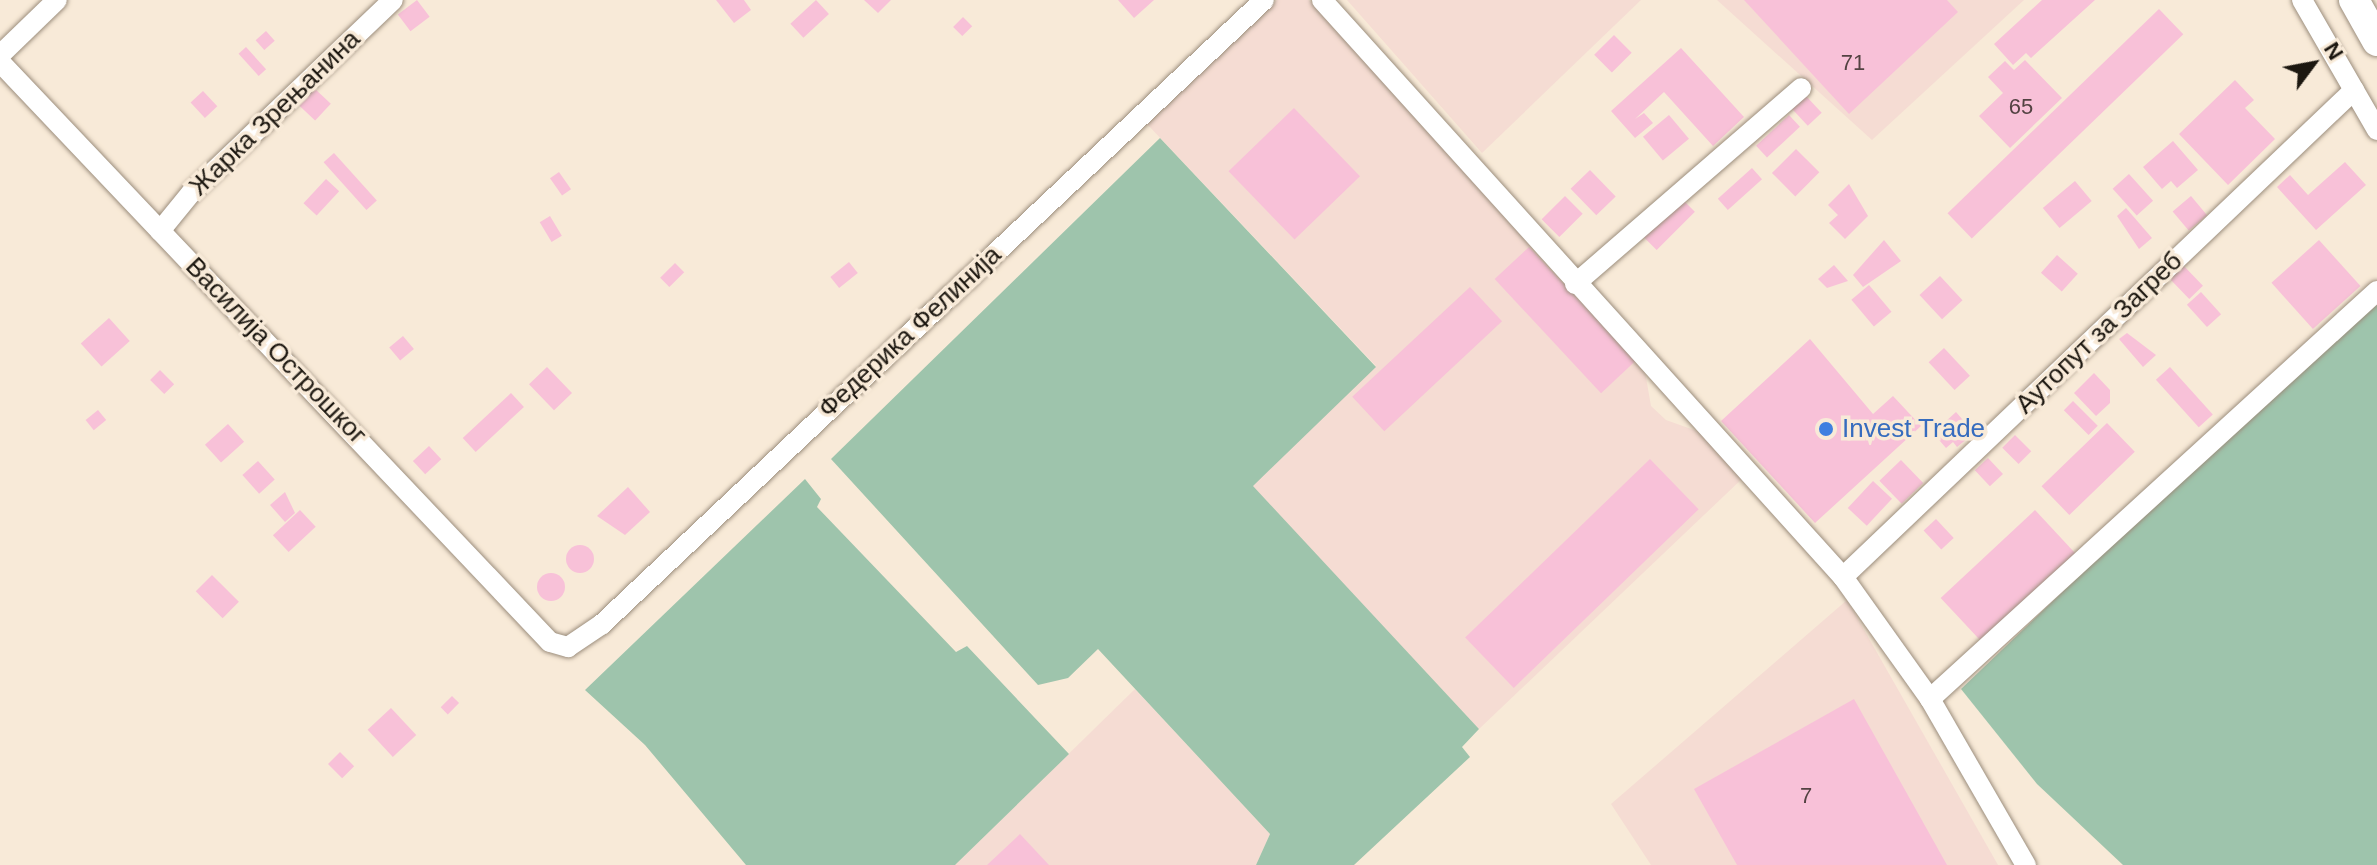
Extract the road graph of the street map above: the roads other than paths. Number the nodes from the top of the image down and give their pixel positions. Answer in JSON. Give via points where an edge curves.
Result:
{"nodes":[{"id":1,"x":57,"y":0,"type":"edge"},
{"id":2,"x":393,"y":0,"type":"edge"},
{"id":3,"x":1264,"y":0,"type":"edge"},
{"id":4,"x":1322,"y":0,"type":"edge"},
{"id":5,"x":2302,"y":0,"type":"edge"},
{"id":6,"x":2354,"y":0,"type":"edge"},
{"id":7,"x":2377,"y":41,"type":"edge"},
{"id":8,"x":0,"y":55,"type":"edge"},
{"id":9,"x":0,"y":62,"type":"edge"},
{"id":10,"x":1801,"y":88,"type":"dead end"},
{"id":11,"x":2354,"y":90,"type":"junction"},
{"id":12,"x":2377,"y":130,"type":"edge"},
{"id":13,"x":160,"y":231,"type":"junction"},
{"id":14,"x":1575,"y":284,"type":"junction"},
{"id":15,"x":2377,"y":291,"type":"edge"},
{"id":16,"x":1843,"y":577,"type":"junction"},
{"id":17,"x":550,"y":642,"type":"joint"},
{"id":18,"x":1930,"y":699,"type":"junction"},
{"id":19,"x":2026,"y":865,"type":"edge"}],
"edges":[{"from":1,"to":8,"type":"street"},
{"from":2,"to":13,"type":"street","name":"Жарка Зрењанина","via":[[191,193]]},
{"from":3,"to":17,"type":"street","name":"Федерика Фелинија","via":[[601,625],[568,647]]},
{"from":4,"to":14,"type":"street"},
{"from":5,"to":11,"type":"street"},
{"from":6,"to":7,"type":"highway"},
{"from":9,"to":13,"type":"street","name":"Василија Острошког"},
{"from":10,"to":14,"type":"street"},
{"from":11,"to":12,"type":"street"},
{"from":11,"to":16,"type":"street","name":"Аутопут за Загреб"},
{"from":13,"to":17,"type":"street","name":"Василија Острошког"},
{"from":14,"to":16,"type":"street"},
{"from":15,"to":18,"type":"street"},
{"from":16,"to":18,"type":"street"},
{"from":18,"to":19,"type":"street"}]}
